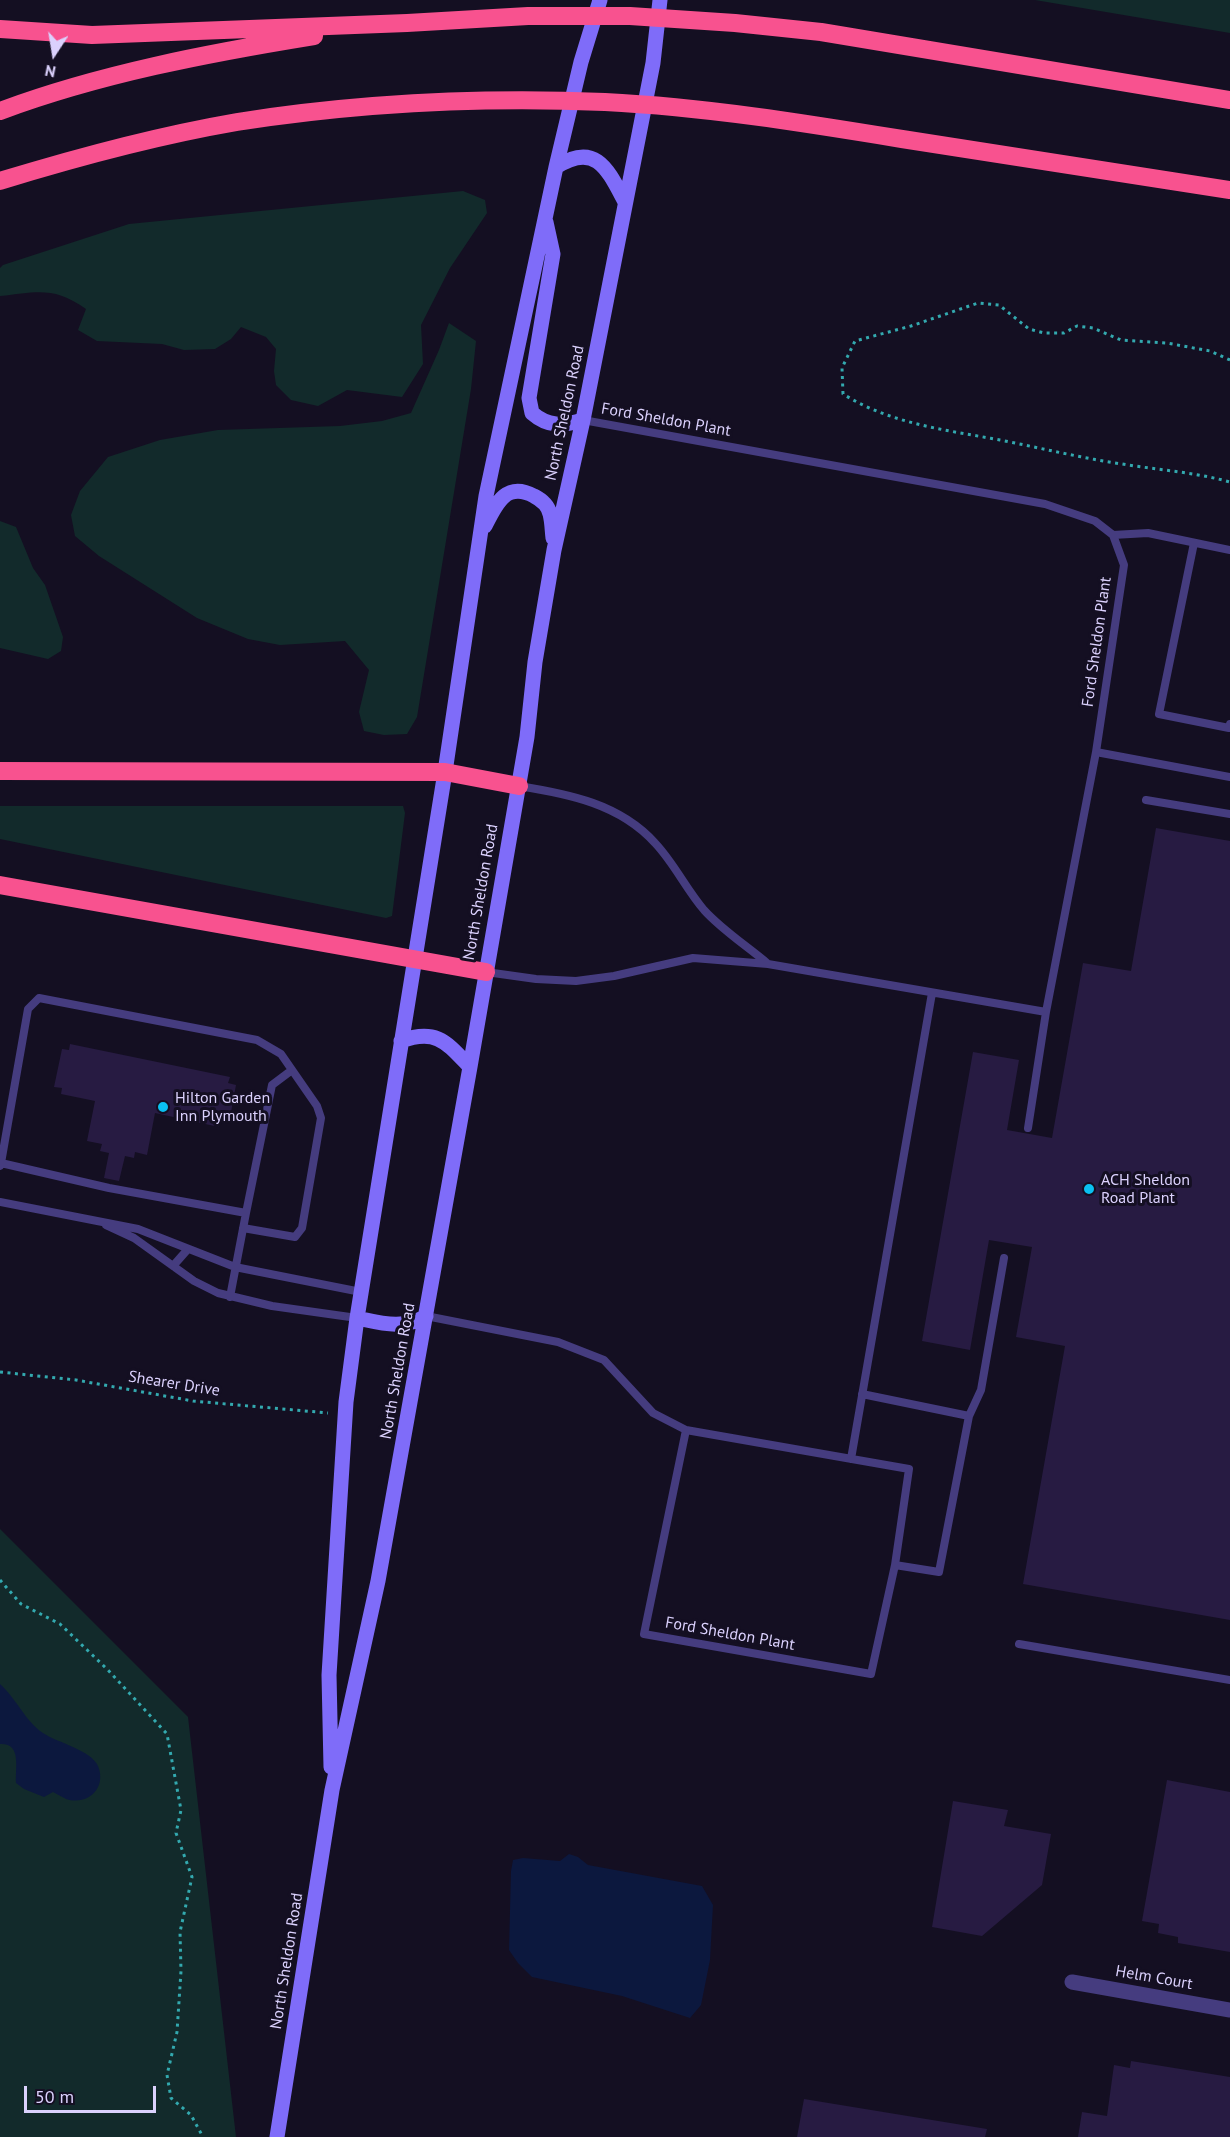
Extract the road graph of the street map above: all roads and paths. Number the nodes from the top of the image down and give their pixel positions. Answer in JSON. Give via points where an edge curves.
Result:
{"nodes":[{"id":1,"x":600,"y":0,"type":"edge"},
{"id":2,"x":660,"y":0,"type":"edge"},
{"id":3,"x":407,"y":23,"type":"junction"},
{"id":4,"x":0,"y":29,"type":"edge"},
{"id":5,"x":1230,"y":100,"type":"edge"},
{"id":6,"x":0,"y":111,"type":"edge"},
{"id":7,"x":556,"y":167,"type":"junction"},
{"id":8,"x":0,"y":181,"type":"edge"},
{"id":9,"x":1230,"y":190,"type":"edge"},
{"id":10,"x":626,"y":202,"type":"junction"},
{"id":11,"x":545,"y":216,"type":"junction"},
{"id":12,"x":1230,"y":360,"type":"edge"},
{"id":13,"x":583,"y":420,"type":"junction"},
{"id":14,"x":1230,"y":482,"type":"edge"},
{"id":15,"x":1113,"y":535,"type":"junction"},
{"id":16,"x":478,"y":540,"type":"junction"},
{"id":17,"x":1194,"y":543,"type":"junction"},
{"id":18,"x":554,"y":550,"type":"junction"},
{"id":19,"x":1230,"y":550,"type":"edge"},
{"id":20,"x":1230,"y":724,"type":"edge"},
{"id":21,"x":1096,"y":752,"type":"junction"},
{"id":22,"x":0,"y":766,"type":"edge"},
{"id":23,"x":0,"y":771,"type":"edge"},
{"id":24,"x":36,"y":771,"type":"junction"},
{"id":25,"x":445,"y":772,"type":"junction"},
{"id":26,"x":1230,"y":777,"type":"edge"},
{"id":27,"x":519,"y":786,"type":"junction"},
{"id":28,"x":1146,"y":800,"type":"dead end"},
{"id":29,"x":1230,"y":814,"type":"edge"},
{"id":30,"x":0,"y":885,"type":"edge"},
{"id":31,"x":415,"y":960,"type":"junction"},
{"id":32,"x":768,"y":964,"type":"junction"},
{"id":33,"x":486,"y":972,"type":"junction"},
{"id":34,"x":932,"y":993,"type":"junction"},
{"id":35,"x":1046,"y":1012,"type":"junction"},
{"id":36,"x":401,"y":1041,"type":"junction"},
{"id":37,"x":470,"y":1067,"type":"junction"},
{"id":38,"x":292,"y":1070,"type":"junction"},
{"id":39,"x":1028,"y":1128,"type":"dead end"},
{"id":40,"x":0,"y":1164,"type":"edge"},
{"id":41,"x":0,"y":1202,"type":"edge"},
{"id":42,"x":246,"y":1213,"type":"junction"},
{"id":43,"x":97,"y":1221,"type":"junction"},
{"id":44,"x":243,"y":1228,"type":"junction"},
{"id":45,"x":188,"y":1249,"type":"junction"},
{"id":46,"x":1004,"y":1258,"type":"dead end"},
{"id":47,"x":173,"y":1266,"type":"junction"},
{"id":48,"x":235,"y":1267,"type":"junction"},
{"id":49,"x":361,"y":1292,"type":"junction"},
{"id":50,"x":230,"y":1297,"type":"junction"},
{"id":51,"x":426,"y":1316,"type":"junction"},
{"id":52,"x":357,"y":1318,"type":"junction"},
{"id":53,"x":0,"y":1372,"type":"edge"},
{"id":54,"x":862,"y":1394,"type":"junction"},
{"id":55,"x":345,"y":1414,"type":"junction"},
{"id":56,"x":969,"y":1416,"type":"junction"},
{"id":57,"x":686,"y":1430,"type":"junction"},
{"id":58,"x":851,"y":1459,"type":"junction"},
{"id":59,"x":895,"y":1564,"type":"junction"},
{"id":60,"x":0,"y":1580,"type":"edge"},
{"id":61,"x":1019,"y":1644,"type":"dead end"},
{"id":62,"x":1230,"y":1680,"type":"edge"},
{"id":63,"x":332,"y":1790,"type":"junction"},
{"id":64,"x":1072,"y":1982,"type":"dead end"},
{"id":65,"x":1230,"y":2010,"type":"edge"},
{"id":66,"x":203,"y":2137,"type":"edge"},
{"id":67,"x":277,"y":2137,"type":"edge"}],
"edges":[{"from":1,"to":7,"type":"main road","name":"North Sheldon Road"},
{"from":2,"to":10,"type":"main road","name":"North Sheldon Road","via":[[653,63]]},
{"from":3,"to":4,"type":"highway","via":[[92,35]]},
{"from":3,"to":5,"type":"highway","via":[[528,16],[630,16],[735,23],[821,32]]},
{"from":3,"to":6,"type":"highway","via":[[280,41],[196,58]]},
{"from":7,"to":10,"type":"main road","via":[[569,158],[584,156],[599,161]]},
{"from":7,"to":11,"type":"main road","name":"North Sheldon Road"},
{"from":8,"to":9,"type":"highway","via":[[84,156],[236,123],[403,103],[510,101],[606,102],[770,118]]},
{"from":10,"to":13,"type":"main road","name":"North Sheldon Road"},
{"from":11,"to":13,"type":"main road","via":[[553,254],[529,398],[532,413],[542,422],[555,425]]},
{"from":11,"to":16,"type":"main road","name":"North Sheldon Road"},
{"from":12,"to":14,"type":"path","via":[[1210,351],[1167,343],[1121,340],[1093,328],[1077,326],[1064,333],[1044,333],[1029,328],[999,305],[978,303],[855,341],[842,368],[843,394],[865,408],[906,422]]},
{"from":13,"to":15,"type":"lane","name":"Ford Sheldon Plant","via":[[1046,504],[1095,521]]},
{"from":13,"to":18,"type":"main road","name":"North Sheldon Road"},
{"from":15,"to":17,"type":"lane","via":[[1148,533]]},
{"from":15,"to":21,"type":"lane","name":"Ford Sheldon Plant","via":[[1124,565]]},
{"from":16,"to":18,"type":"main road","via":[[496,505],[506,495],[526,492],[540,499],[550,513]]},
{"from":16,"to":25,"type":"main road","name":"North Sheldon Road"},
{"from":17,"to":19,"type":"lane"},
{"from":17,"to":20,"type":"lane","via":[[1159,714],[1229,728]]},
{"from":18,"to":27,"type":"main road","name":"North Sheldon Road"},
{"from":21,"to":26,"type":"lane"},
{"from":21,"to":35,"type":"lane","name":"Ford Sheldon Plant"},
{"from":22,"to":24,"type":"highway"},
{"from":23,"to":24,"type":"highway"},
{"from":24,"to":25,"type":"highway"},
{"from":25,"to":27,"type":"highway"},
{"from":25,"to":31,"type":"main road","name":"North Sheldon Road"},
{"from":27,"to":32,"type":"lane","via":[[554,791],[608,808],[635,824],[657,844],[706,911]]},
{"from":27,"to":33,"type":"main road","name":"North Sheldon Road"},
{"from":28,"to":29,"type":"lane"},
{"from":30,"to":31,"type":"highway"},
{"from":31,"to":33,"type":"highway"},
{"from":31,"to":36,"type":"main road","name":"North Sheldon Road"},
{"from":32,"to":33,"type":"lane","via":[[693,958],[576,981]]},
{"from":32,"to":34,"type":"lane"},
{"from":33,"to":37,"type":"main road","name":"North Sheldon Road"},
{"from":34,"to":35,"type":"lane"},
{"from":34,"to":54,"type":"lane"},
{"from":35,"to":39,"type":"lane","name":"Ford Sheldon Plant"},
{"from":36,"to":37,"type":"main road","via":[[423,1035],[438,1037]]},
{"from":36,"to":49,"type":"main road","name":"North Sheldon Road"},
{"from":37,"to":51,"type":"main road","name":"North Sheldon Road"},
{"from":38,"to":40,"type":"lane","via":[[281,1054],[257,1040],[39,998],[28,1009]]},
{"from":38,"to":42,"type":"lane","via":[[272,1085]]},
{"from":38,"to":44,"type":"lane","via":[[321,1118],[302,1228],[295,1237]]},
{"from":40,"to":42,"type":"lane"},
{"from":41,"to":43,"type":"lane"},
{"from":42,"to":44,"type":"lane"},
{"from":43,"to":45,"type":"lane","via":[[138,1229]]},
{"from":43,"to":47,"type":"lane","via":[[134,1238]]},
{"from":44,"to":48,"type":"lane"},
{"from":45,"to":47,"type":"lane"},
{"from":45,"to":48,"type":"lane"},
{"from":46,"to":56,"type":"lane","via":[[981,1390]]},
{"from":47,"to":50,"type":"lane","via":[[194,1281]]},
{"from":48,"to":49,"type":"lane"},
{"from":48,"to":50,"type":"lane"},
{"from":49,"to":52,"type":"main road","name":"North Sheldon Road"},
{"from":50,"to":52,"type":"lane"},
{"from":51,"to":52,"type":"main road","via":[[417,1322],[397,1325]]},
{"from":51,"to":57,"type":"lane","name":"Ford Sheldon Plant","via":[[558,1342],[604,1360],[653,1413]]},
{"from":51,"to":63,"type":"main road","name":"North Sheldon Road","via":[[378,1581]]},
{"from":52,"to":55,"type":"main road","name":"North Sheldon Road"},
{"from":53,"to":55,"type":"path","name":"Shearer Drive","via":[[75,1380],[193,1401]]},
{"from":54,"to":56,"type":"lane"},
{"from":54,"to":58,"type":"lane"},
{"from":55,"to":63,"type":"main road","name":"North Sheldon Road","via":[[328,1675]]},
{"from":56,"to":59,"type":"lane","via":[[939,1572]]},
{"from":57,"to":58,"type":"lane","name":"Ford Sheldon Plant"},
{"from":57,"to":59,"type":"lane","name":"Ford Sheldon Plant","via":[[644,1634],[871,1674]]},
{"from":58,"to":59,"type":"lane","name":"Ford Sheldon Plant","via":[[909,1469]]},
{"from":60,"to":66,"type":"path","via":[[21,1604],[60,1624],[167,1734],[181,1810],[176,1833],[192,1876],[180,1932],[182,1971],[177,2032],[167,2075],[171,2098],[191,2115]]},
{"from":61,"to":62,"type":"lane"},
{"from":63,"to":67,"type":"main road","name":"North Sheldon Road"},
{"from":64,"to":65,"type":"street","name":"Helm Court"}]}
